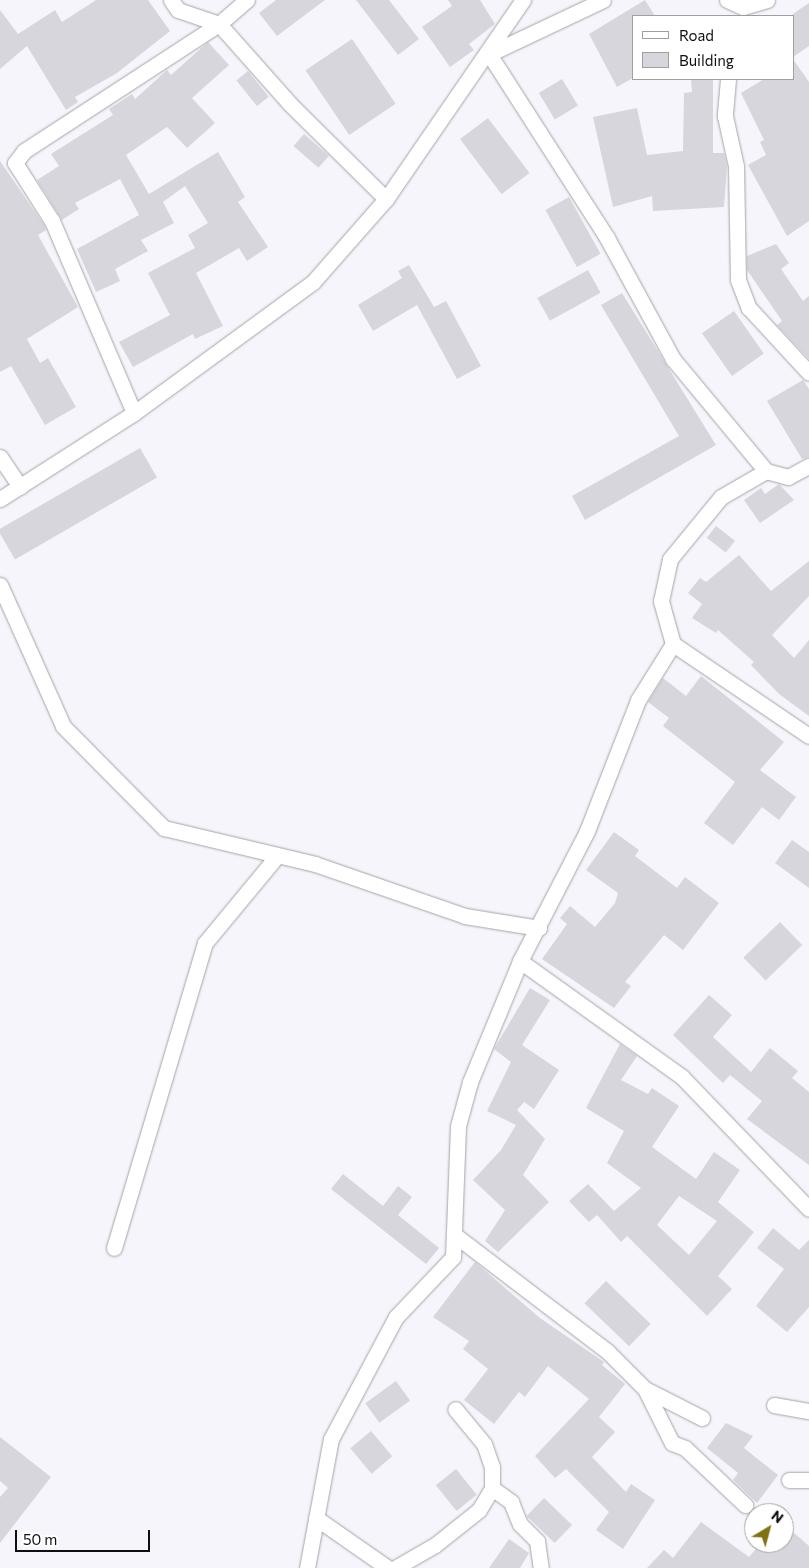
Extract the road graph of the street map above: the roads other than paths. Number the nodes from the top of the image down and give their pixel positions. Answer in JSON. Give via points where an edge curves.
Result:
{"nodes":[{"id":1,"x":171,"y":0,"type":"edge"},
{"id":2,"x":247,"y":0,"type":"edge"},
{"id":3,"x":522,"y":0,"type":"edge"},
{"id":4,"x":603,"y":0,"type":"edge"},
{"id":5,"x":727,"y":0,"type":"edge"},
{"id":6,"x":767,"y":0,"type":"edge"},
{"id":7,"x":743,"y":8,"type":"edge"},
{"id":8,"x":219,"y":24,"type":"junction"},
{"id":9,"x":489,"y":54,"type":"junction"},
{"id":10,"x":728,"y":80,"type":"edge"},
{"id":11,"x":386,"y":200,"type":"junction"},
{"id":12,"x":809,"y":373,"type":"edge"},
{"id":13,"x":134,"y":413,"type":"junction"},
{"id":14,"x":0,"y":457,"type":"edge"},
{"id":15,"x":809,"y":466,"type":"edge"},
{"id":16,"x":766,"y":471,"type":"junction"},
{"id":17,"x":20,"y":487,"type":"junction"},
{"id":18,"x":0,"y":499,"type":"edge"},
{"id":19,"x":0,"y":585,"type":"edge"},
{"id":20,"x":673,"y":644,"type":"junction"},
{"id":21,"x":809,"y":736,"type":"edge"},
{"id":22,"x":277,"y":856,"type":"junction"},
{"id":23,"x":539,"y":928,"type":"junction"},
{"id":24,"x":520,"y":961,"type":"junction"},
{"id":25,"x":809,"y":1209,"type":"edge"},
{"id":26,"x":456,"y":1236,"type":"junction"},
{"id":27,"x":114,"y":1248,"type":"dead end"},
{"id":28,"x":645,"y":1389,"type":"junction"},
{"id":29,"x":774,"y":1405,"type":"dead end"},
{"id":30,"x":455,"y":1409,"type":"dead end"},
{"id":31,"x":809,"y":1411,"type":"edge"},
{"id":32,"x":702,"y":1418,"type":"dead end"},
{"id":33,"x":789,"y":1480,"type":"dead end"},
{"id":34,"x":809,"y":1480,"type":"edge"},
{"id":35,"x":492,"y":1488,"type":"junction"},
{"id":36,"x":744,"y":1504,"type":"edge"},
{"id":37,"x":316,"y":1518,"type":"junction"},
{"id":38,"x":307,"y":1568,"type":"edge"},
{"id":39,"x":388,"y":1568,"type":"edge"},
{"id":40,"x":395,"y":1568,"type":"edge"},
{"id":41,"x":541,"y":1568,"type":"edge"}],
"edges":[{"from":1,"to":8,"type":"street","via":[[178,10]]},
{"from":2,"to":8,"type":"street"},
{"from":3,"to":9,"type":"street"},
{"from":4,"to":9,"type":"street"},
{"from":5,"to":7,"type":"street"},
{"from":6,"to":7,"type":"street"},
{"from":8,"to":11,"type":"street","via":[[290,104]]},
{"from":8,"to":13,"type":"street","via":[[24,151],[15,163],[52,221]]},
{"from":9,"to":11,"type":"street"},
{"from":9,"to":16,"type":"street","via":[[606,238],[673,359]]},
{"from":10,"to":12,"type":"street","via":[[725,116],[736,166],[738,280],[749,308]]},
{"from":11,"to":13,"type":"street","via":[[314,282]]},
{"from":13,"to":17,"type":"street"},
{"from":14,"to":17,"type":"street"},
{"from":15,"to":16,"type":"street","via":[[788,476]]},
{"from":16,"to":20,"type":"street","via":[[721,497],[670,560],[661,601]]},
{"from":17,"to":18,"type":"street"},
{"from":19,"to":22,"type":"street","via":[[62,726],[158,823],[198,840]]},
{"from":20,"to":21,"type":"street"},
{"from":20,"to":23,"type":"street","via":[[638,700],[587,831]]},
{"from":22,"to":23,"type":"street","via":[[315,864],[465,916]]},
{"from":22,"to":27,"type":"street","via":[[205,943]]},
{"from":23,"to":24,"type":"street"},
{"from":24,"to":25,"type":"street","via":[[682,1076]]},
{"from":24,"to":26,"type":"street","via":[[470,1082],[458,1126]]},
{"from":26,"to":28,"type":"street","via":[[608,1352]]},
{"from":26,"to":37,"type":"street","via":[[453,1257],[396,1317],[331,1439]]},
{"from":28,"to":32,"type":"street"},
{"from":28,"to":36,"type":"street","via":[[672,1443],[685,1448]]},
{"from":29,"to":31,"type":"street"},
{"from":30,"to":35,"type":"street","via":[[484,1444],[492,1467]]},
{"from":33,"to":34,"type":"street"},
{"from":35,"to":40,"type":"street","via":[[479,1510],[435,1546]]},
{"from":35,"to":41,"type":"street","via":[[511,1502],[520,1524],[537,1541]]},
{"from":37,"to":38,"type":"street"},
{"from":37,"to":39,"type":"street"}]}
